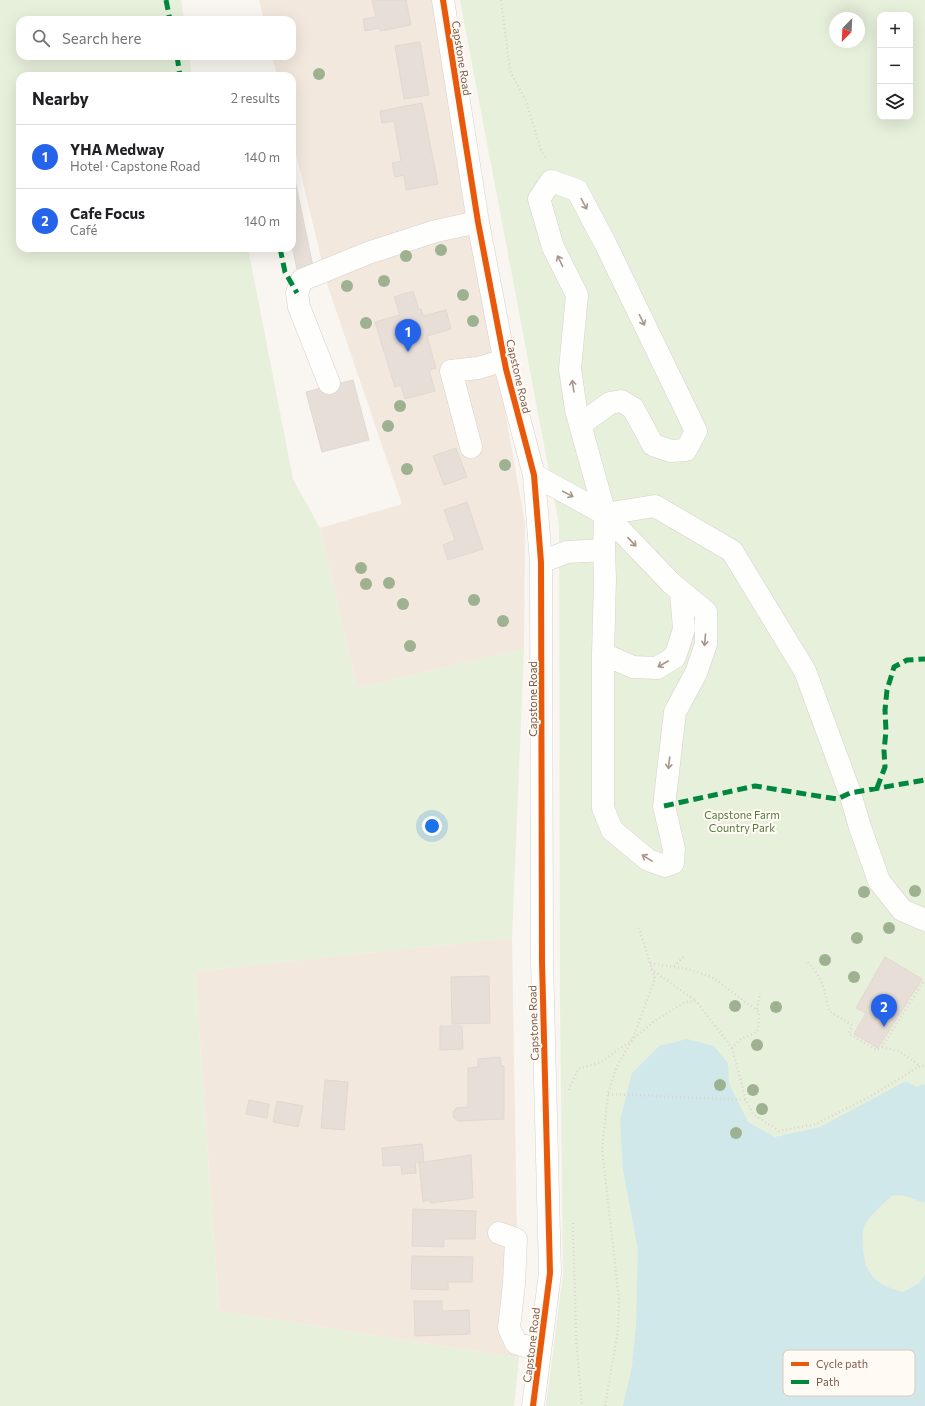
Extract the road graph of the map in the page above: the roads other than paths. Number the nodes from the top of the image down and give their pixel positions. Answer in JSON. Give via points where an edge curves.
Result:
{"nodes":[{"id":1,"x":443,"y":0,"type":"edge"},
{"id":2,"x":478,"y":222,"type":"junction"},
{"id":3,"x":505,"y":360,"type":"junction"},
{"id":4,"x":329,"y":383,"type":"dead end"},
{"id":5,"x":581,"y":424,"type":"junction"},
{"id":6,"x":470,"y":447,"type":"dead end"},
{"id":7,"x":534,"y":475,"type":"junction"},
{"id":8,"x":606,"y":514,"type":"junction"},
{"id":9,"x":604,"y":550,"type":"junction"},
{"id":10,"x":542,"y":562,"type":"junction"},
{"id":11,"x":681,"y":592,"type":"junction"},
{"id":12,"x":603,"y":654,"type":"junction"},
{"id":13,"x":925,"y":920,"type":"edge"},
{"id":14,"x":499,"y":1233,"type":"dead end"},
{"id":15,"x":540,"y":1351,"type":"junction"},
{"id":16,"x":533,"y":1406,"type":"edge"}],
"edges":[{"from":1,"to":2,"type":"street","name":"Capstone Road"},
{"from":2,"to":3,"type":"street","name":"Capstone Road"},
{"from":2,"to":4,"type":"street","via":[[436,231],[375,250],[302,280],[297,293],[299,306]]},
{"from":3,"to":6,"type":"street","via":[[478,368],[451,371]]},
{"from":3,"to":7,"type":"street","name":"Capstone Road"},
{"from":5,"to":5,"type":"street","one_way":true,"via":[[576,410],[570,369],[578,296],[554,247],[538,200],[551,182],[577,190],[696,431],[686,450],[670,451],[653,445],[633,408],[621,401],[610,403]]},
{"from":5,"to":8,"type":"street"},
{"from":7,"to":8,"type":"street","one_way":true},
{"from":7,"to":10,"type":"street","name":"Capstone Road"},
{"from":8,"to":9,"type":"street"},
{"from":8,"to":11,"type":"street","one_way":true},
{"from":8,"to":13,"type":"street","via":[[655,506],[732,551],[805,672],[850,793],[879,881],[902,910]]},
{"from":9,"to":10,"type":"street","via":[[566,552]]},
{"from":9,"to":12,"type":"street"},
{"from":10,"to":15,"type":"street","name":"Capstone Road","via":[[542,960],[550,1274]]},
{"from":11,"to":12,"type":"street","one_way":true,"via":[[684,629],[675,657],[657,668],[649,668],[633,667]]},
{"from":11,"to":12,"type":"street","one_way":true,"via":[[706,612],[706,644],[696,673],[675,712],[664,806],[674,849],[673,863],[665,866],[648,860],[612,830],[603,808]]},
{"from":14,"to":15,"type":"street","via":[[516,1239],[509,1328],[516,1343]]},
{"from":15,"to":16,"type":"street","name":"Capstone Road"}]}
